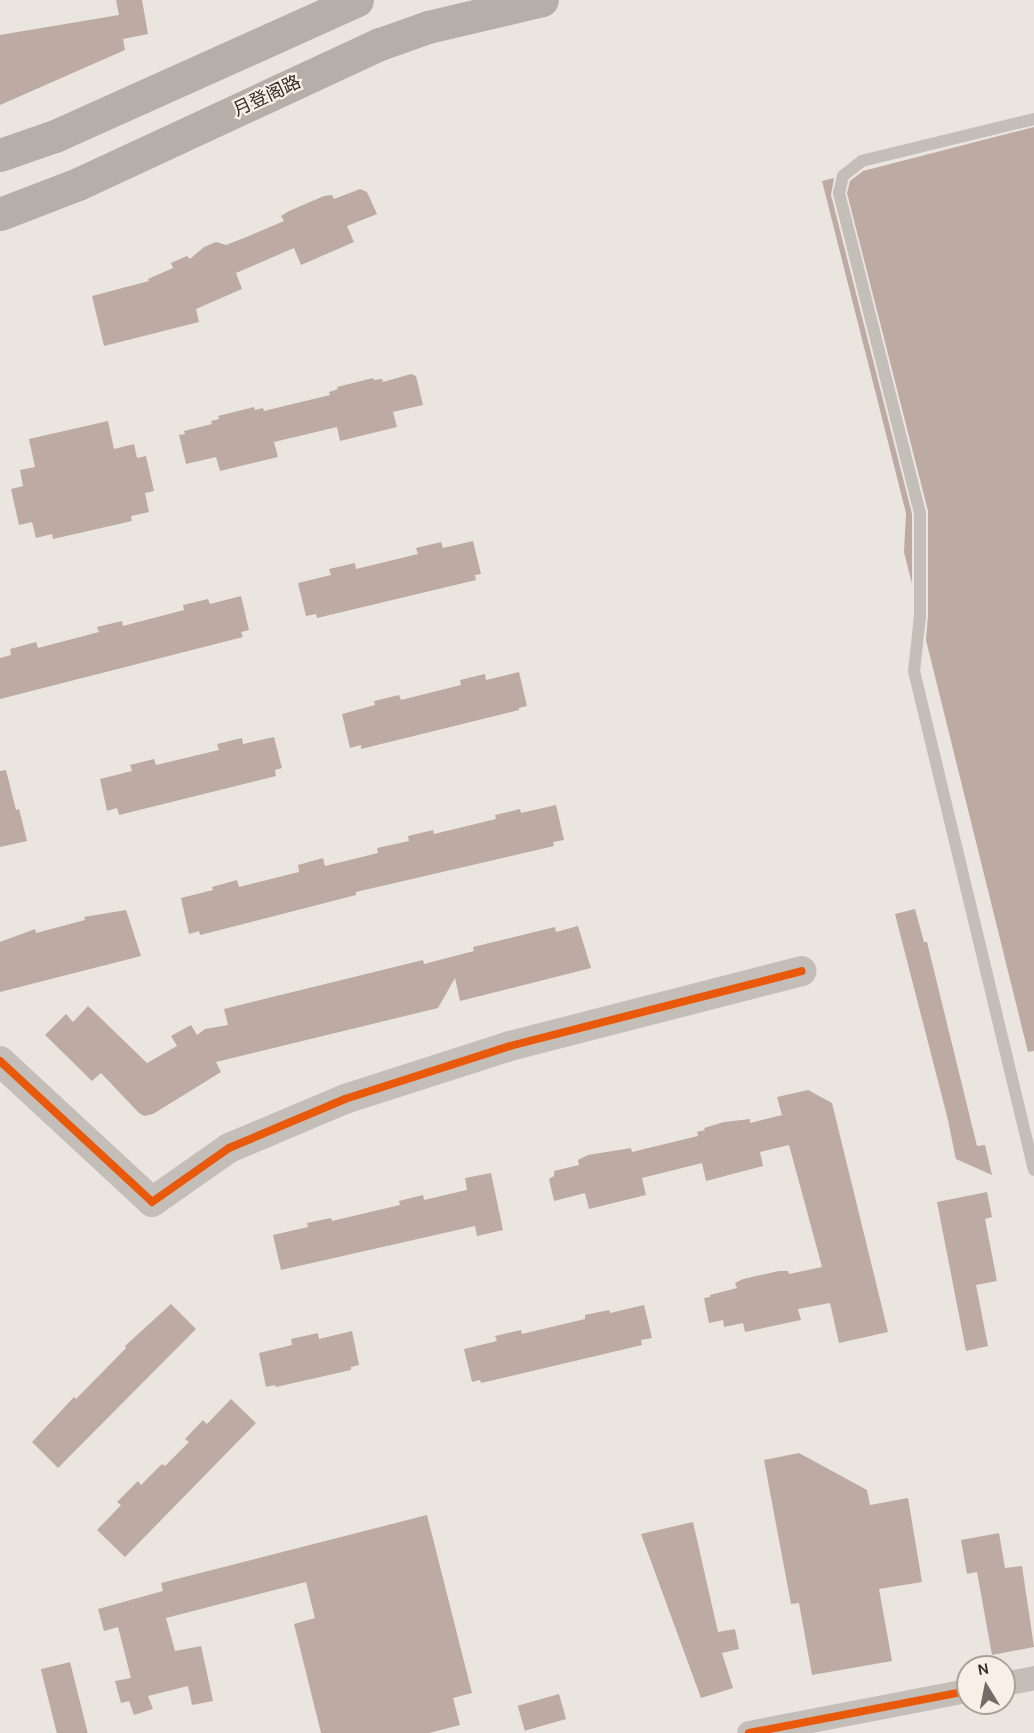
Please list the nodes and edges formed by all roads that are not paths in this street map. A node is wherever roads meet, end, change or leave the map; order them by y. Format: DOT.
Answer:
graph roads {
  1 [pos="357,0"];
  2 [pos="542,0"];
  3 [pos="1034,119"];
  4 [pos="0,155"];
  5 [pos="0,214"];
  6 [pos="802,971"];
  7 [pos="0,1061"];
  8 [pos="1034,1170"];
  9 [pos="1034,1678"];
  10 [pos="1016,1682"];
  11 [pos="956,1693"];
  12 [pos="749,1733"];
  1 -- 4 [label="main road"];
  2 -- 5 [label="main road, 月登阁路"];
  3 -- 8 [label="lane"];
  6 -- 7 [label="street"];
  9 -- 10 [label="street"];
  11 -- 12 [label="street"];
}
